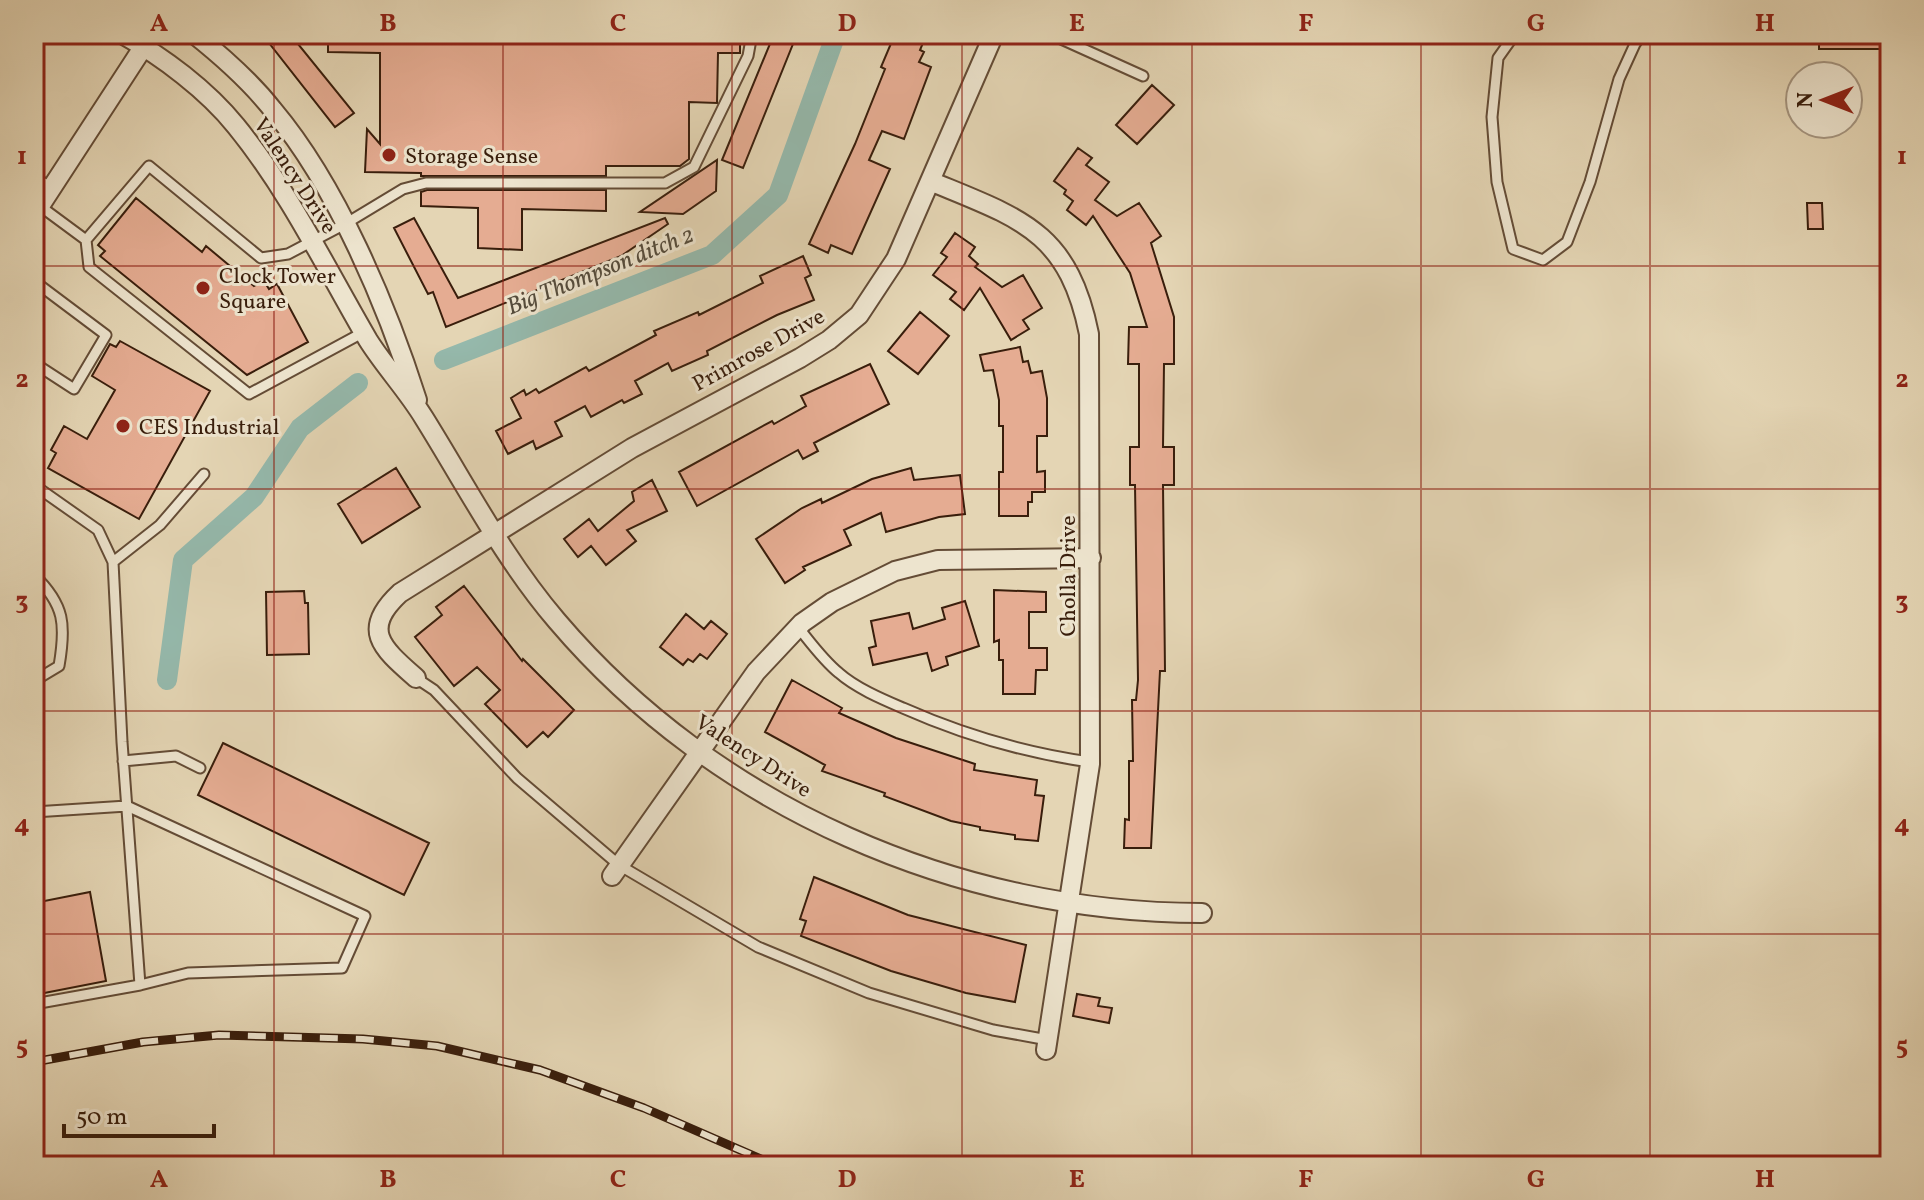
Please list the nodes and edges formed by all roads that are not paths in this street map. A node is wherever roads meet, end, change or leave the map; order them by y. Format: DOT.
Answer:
graph roads {
  1 [pos="122,34"];
  2 [pos="194,34"];
  3 [pos="752,34"];
  4 [pos="994,34"];
  5 [pos="1050,34"];
  6 [pos="1515,34"];
  7 [pos="1642,34"];
  8 [pos="150,40"];
  9 [pos="1143,76"];
  10 [pos="34,177"];
  11 [pos="930,181"];
  12 [pos="52,188"];
  13 [pos="37,211"];
  14 [pos="345,224"];
  15 [pos="86,240"];
  16 [pos="310,241"];
  17 [pos="34,281"];
  18 [pos="364,332"];
  19 [pos="34,363"];
  20 [pos="422,414"];
  21 [pos="204,474"];
  22 [pos="34,485"];
  23 [pos="492,534"];
  24 [pos="1091,558"];
  25 [pos="113,562"];
  26 [pos="34,575"];
  27 [pos="798,627"];
  28 [pos="416,678"];
  29 [pos="34,681"];
  30 [pos="701,752"];
  31 [pos="123,761"];
  32 [pos="1090,762"];
  33 [pos="200,768"];
  34 [pos="127,806"];
  35 [pos="34,812"];
  36 [pos="615,871"];
  37 [pos="1070,903"];
  38 [pos="1202,913"];
  39 [pos="140,985"];
  40 [pos="34,1004"];
  41 [pos="1047,1045"];
  1 -- 8 [label="street, Valency Drive"];
  2 -- 14 [label="street, Valency Drive"];
  3 -- 14 [label="lane"];
  4 -- 11 [label="street, Primrose Drive"];
  5 -- 9 [label="lane"];
  6 -- 7 [label="lane"];
  8 -- 12 [label="street"];
  8 -- 16 [label="street, Valency Drive"];
  10 -- 12 [label="lane"];
  11 -- 23 [label="street, Primrose Drive"];
  11 -- 24 [label="street, Cholla Drive"];
  12 -- 13 [label="street"];
  13 -- 15 [label="lane"];
  14 -- 16 [label="lane"];
  14 -- 20 [label="street, Valency Drive"];
  15 -- 16 [label="lane"];
  15 -- 18 [label="lane"];
  16 -- 18 [label="street, Valency Drive"];
  17 -- 19 [label="lane"];
  18 -- 20 [label="street, Valency Drive"];
  20 -- 23 [label="street, Valency Drive"];
  21 -- 25 [label="lane"];
  22 -- 25 [label="lane"];
  23 -- 28 [label="street, Primrose Drive"];
  23 -- 30 [label="street, Valency Drive"];
  24 -- 27 [label="street"];
  24 -- 32 [label="street, Cholla Drive"];
  25 -- 31 [label="lane"];
  26 -- 29 [label="lane"];
  27 -- 30 [label="street"];
  27 -- 32 [label="lane"];
  28 -- 36 [label="lane"];
  30 -- 36 [label="street"];
  30 -- 37 [label="street, Valency Drive"];
  31 -- 33 [label="lane"];
  31 -- 34 [label="lane"];
  32 -- 37 [label="street, Cholla Drive"];
  34 -- 35 [label="lane"];
  34 -- 39 [label="lane"];
  34 -- 39 [label="lane"];
  36 -- 41 [label="lane"];
  37 -- 38 [label="street, Valency Drive"];
  37 -- 41 [label="street, Cholla Drive"];
  39 -- 40 [label="lane"];
}
